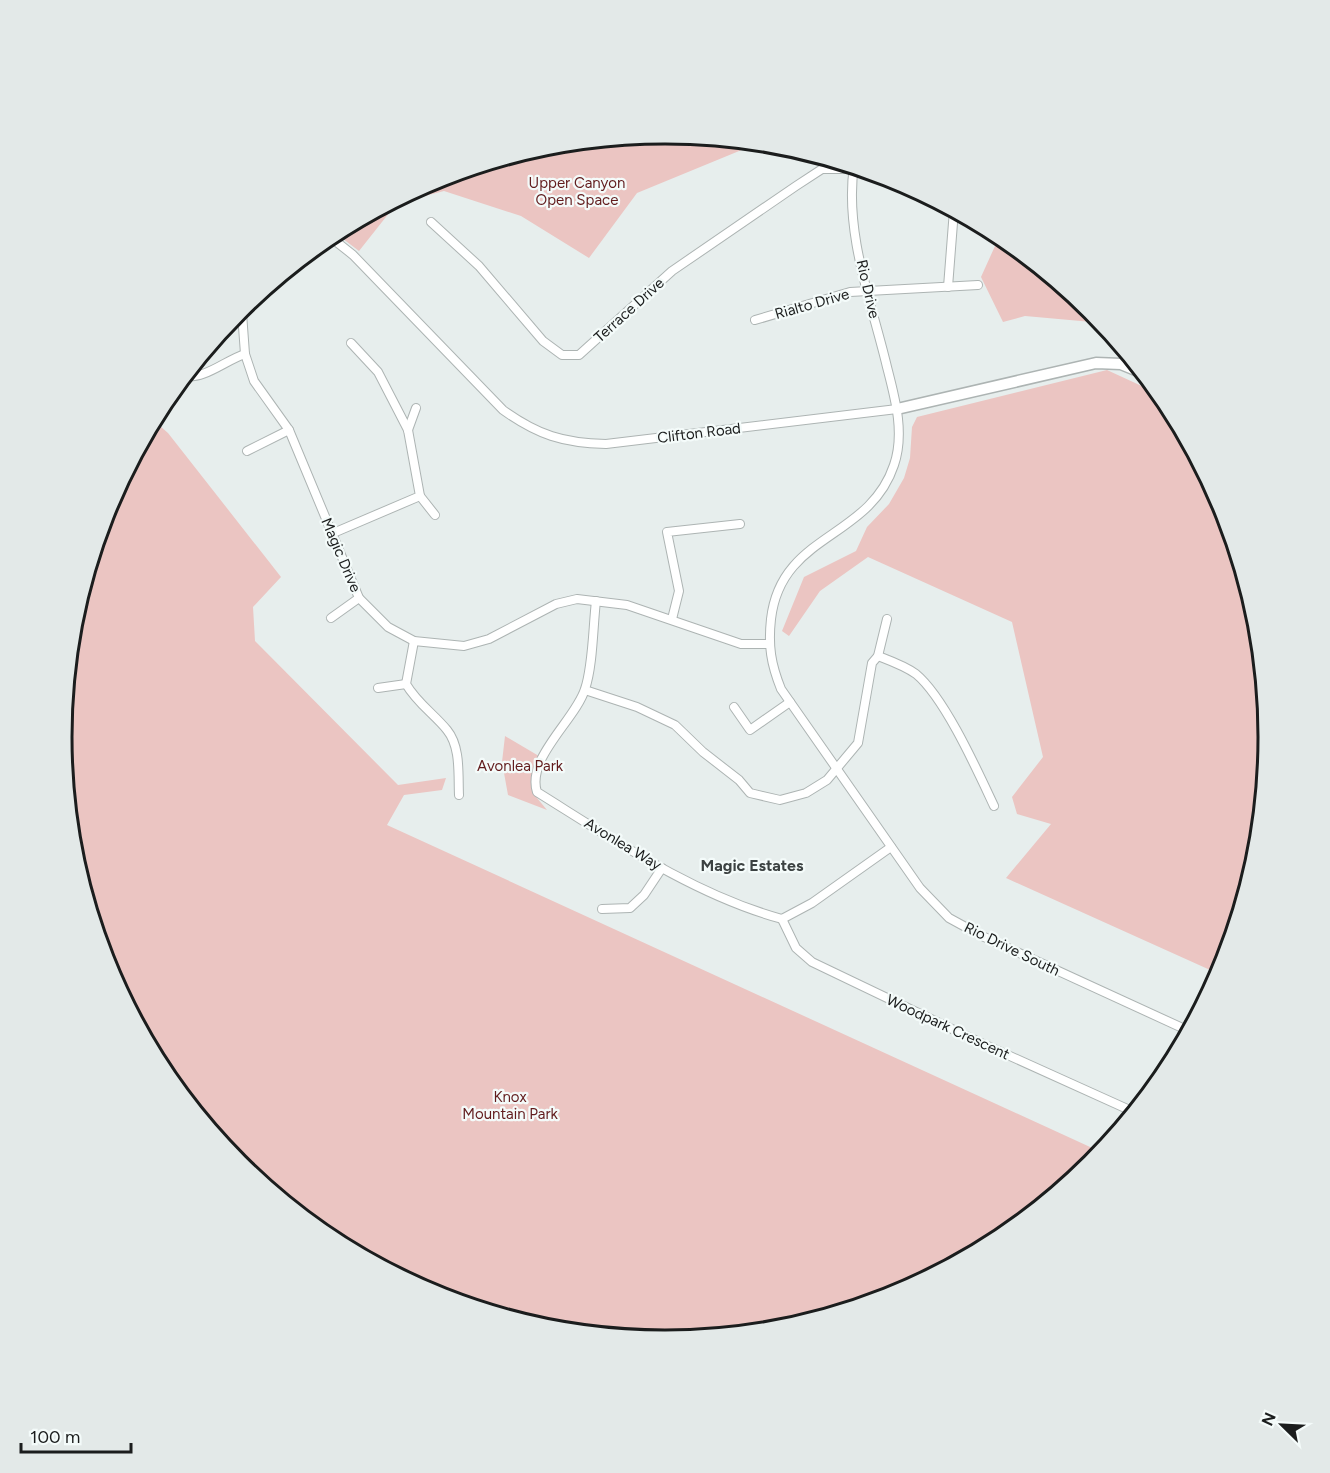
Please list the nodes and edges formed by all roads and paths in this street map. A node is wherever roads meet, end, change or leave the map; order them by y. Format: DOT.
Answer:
graph roads {
  1 [pos="836,169"];
  2 [pos="854,174"];
  3 [pos="953,219"];
  4 [pos="431,222"];
  5 [pos="337,242"];
  6 [pos="978,285"];
  7 [pos="948,287"];
  8 [pos="868,290"];
  9 [pos="755,320"];
  10 [pos="243,321"];
  11 [pos="351,343"];
  12 [pos="245,354"];
  13 [pos="1127,366"];
  14 [pos="196,375"];
  15 [pos="416,408"];
  16 [pos="897,409"];
  17 [pos="289,430"];
  18 [pos="408,430"];
  19 [pos="248,451"];
  20 [pos="420,496"];
  21 [pos="435,515"];
  22 [pos="740,524"];
  23 [pos="331,534"];
  24 [pos="359,598"];
  25 [pos="596,601"];
  26 [pos="331,618"];
  27 [pos="672,619"];
  28 [pos="887,619"];
  29 [pos="414,641"];
  30 [pos="768,644"];
  31 [pos="878,656"];
  32 [pos="406,684"];
  33 [pos="378,688"];
  34 [pos="585,690"];
  35 [pos="790,702"];
  36 [pos="734,707"];
  37 [pos="837,770"];
  38 [pos="459,795"];
  39 [pos="994,806"];
  40 [pos="891,848"];
  41 [pos="662,868"];
  42 [pos="602,909"];
  43 [pos="782,919"];
  44 [pos="1182,1028"];
  45 [pos="1126,1108"];
  1 -- 4 [label="street, Terrace Drive"];
  2 -- 8 [label="street, Rio Drive"];
  3 -- 7 [label="street"];
  5 -- 16 [label="street, Clifton Road"];
  6 -- 7 [label="street, Rialto Drive"];
  7 -- 8 [label="street, Rialto Drive"];
  8 -- 9 [label="street, Rialto Drive"];
  8 -- 16 [label="street, Rio Drive"];
  10 -- 12 [label="street, Magic Drive"];
  11 -- 18 [label="street"];
  12 -- 14 [label="street"];
  12 -- 17 [label="street, Magic Drive"];
  13 -- 16 [label="main road, Clifton Road"];
  15 -- 18 [label="street"];
  16 -- 30 [label="street, Rio Drive South"];
  17 -- 19 [label="street"];
  17 -- 23 [label="street, Magic Drive"];
  18 -- 20 [label="street"];
  20 -- 21 [label="street"];
  20 -- 23 [label="street"];
  22 -- 27 [label="street"];
  23 -- 24 [label="street, Magic Drive"];
  24 -- 26 [label="street"];
  24 -- 29 [label="street, Magic Drive"];
  25 -- 27 [label="street, Magic Drive"];
  25 -- 29 [label="street, Magic Drive"];
  25 -- 34 [label="street, Avonlea Way"];
  27 -- 30 [label="street, Magic Drive"];
  28 -- 31 [label="street"];
  29 -- 32 [label="street"];
  30 -- 35 [label="street, Rio Drive South"];
  31 -- 37 [label="street"];
  31 -- 39 [label="street"];
  32 -- 33 [label="street"];
  32 -- 38 [label="street"];
  34 -- 37 [label="street"];
  34 -- 41 [label="street, Avonlea Way"];
  35 -- 36 [label="street"];
  35 -- 37 [label="street, Rio Drive South"];
  37 -- 40 [label="street, Rio Drive South"];
  40 -- 43 [label="street"];
  40 -- 44 [label="street, Rio Drive South"];
  41 -- 42 [label="street"];
  41 -- 43 [label="street, Avonlea Way"];
  43 -- 45 [label="street, Woodpark Crescent"];
}
